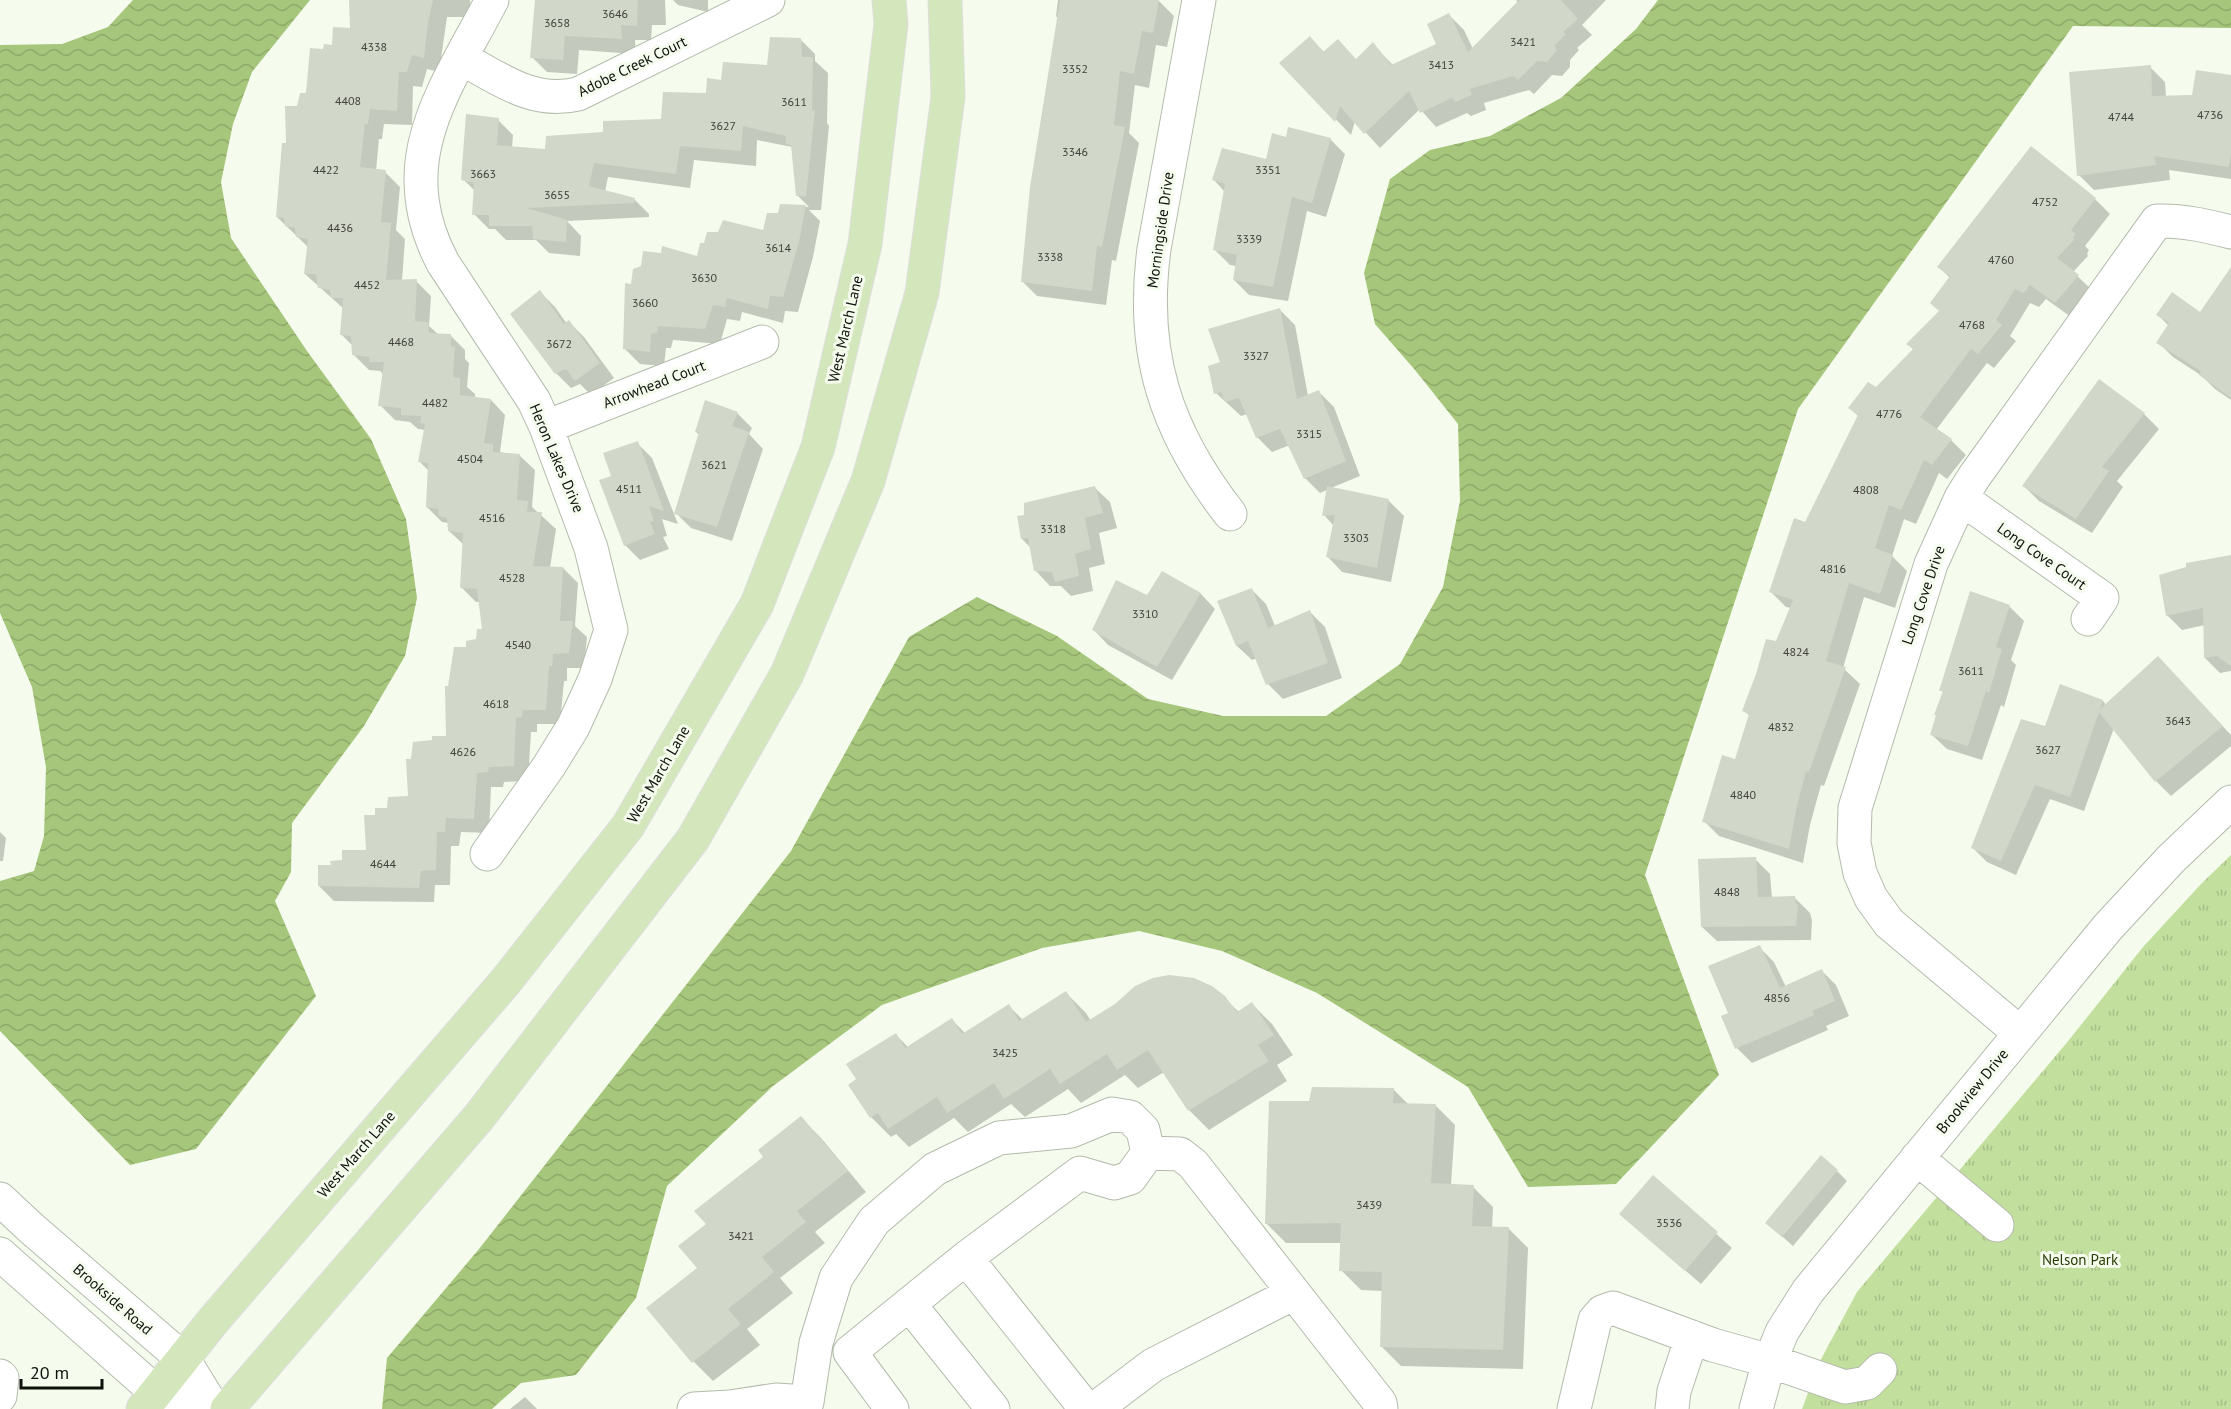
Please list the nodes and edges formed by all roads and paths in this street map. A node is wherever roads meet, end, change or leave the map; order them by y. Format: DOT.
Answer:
graph roads {
  1 [pos="492,0"];
  2 [pos="768,0"];
  3 [pos="889,0"];
  4 [pos="945,0"];
  5 [pos="1199,0"];
  6 [pos="461,58"];
  7 [pos="2231,232"];
  8 [pos="762,342"];
  9 [pos="546,427"];
  10 [pos="1961,498"];
  11 [pos="1230,514"];
  12 [pos="2088,619"];
  13 [pos="2231,802"];
  14 [pos="487,854"];
  15 [pos="2020,1033"];
  16 [pos="1086,1125"];
  17 [pos="1148,1153"];
  18 [pos="1917,1158"];
  19 [pos="1080,1173"];
  20 [pos="0,1198"];
  21 [pos="1997,1225"];
  22 [pos="0,1254"];
  23 [pos="966,1258"];
  24 [pos="1294,1293"];
  25 [pos="909,1304"];
  26 [pos="1692,1337"];
  27 [pos="850,1352"];
  28 [pos="183,1359"];
  29 [pos="1770,1361"];
  30 [pos="813,1362"];
  31 [pos="1880,1370"];
  32 [pos="0,1376"];
  33 [pos="0,1395"];
  34 [pos="150,1401"];
  35 [pos="808,1406"];
  36 [pos="196,1409"];
  37 [pos="214,1409"];
  38 [pos="227,1409"];
  39 [pos="694,1409"];
  40 [pos="892,1409"];
  41 [pos="993,1409"];
  42 [pos="1086,1409"];
  43 [pos="1095,1409"];
  44 [pos="1381,1409"];
  45 [pos="1574,1409"];
  46 [pos="1672,1409"];
  47 [pos="1756,1409"];
  1 -- 6 [label="street, Heron Lakes Drive"];
  2 -- 6 [label="street, Adobe Creek Court"];
  3 -- 28 [label="main road, West March Lane"];
  4 -- 38 [label="main road"];
  5 -- 11 [label="street, Morningside Drive"];
  6 -- 9 [label="street, Heron Lakes Drive"];
  7 -- 10 [label="street, Long Cove Drive"];
  8 -- 9 [label="street, Arrowhead Court"];
  9 -- 14 [label="street, Heron Lakes Drive"];
  10 -- 12 [label="street, Long Cove Court"];
  10 -- 15 [label="street, Long Cove Drive"];
  13 -- 15 [label="street, Brookview Drive"];
  15 -- 18 [label="street, Brookview Drive"];
  16 -- 17 [label="street"];
  16 -- 19 [label="street"];
  16 -- 30 [label="street"];
  17 -- 19 [label="street"];
  17 -- 24 [label="street"];
  18 -- 21 [label="street"];
  18 -- 29 [label="street, Brookview Drive"];
  19 -- 23 [label="street"];
  20 -- 28 [label="street, Brookside Road"];
  22 -- 34 [label="street"];
  23 -- 25 [label="street"];
  23 -- 42 [label="street"];
  24 -- 43 [label="street"];
  24 -- 44 [label="street"];
  25 -- 27 [label="street"];
  25 -- 41 [label="street"];
  26 -- 29 [label="street"];
  26 -- 45 [label="street"];
  26 -- 46 [label="street"];
  27 -- 30 [label="street"];
  27 -- 40 [label="street"];
  28 -- 34 [label="main road, West March Lane"];
  28 -- 37 [label="street, Brookside Road"];
  29 -- 31 [label="street"];
  29 -- 47 [label="street, Brookview Drive"];
  30 -- 35 [label="street"];
  32 -- 33 [label="street"];
  34 -- 36 [label="street"];
  35 -- 39 [label="street"];
}
